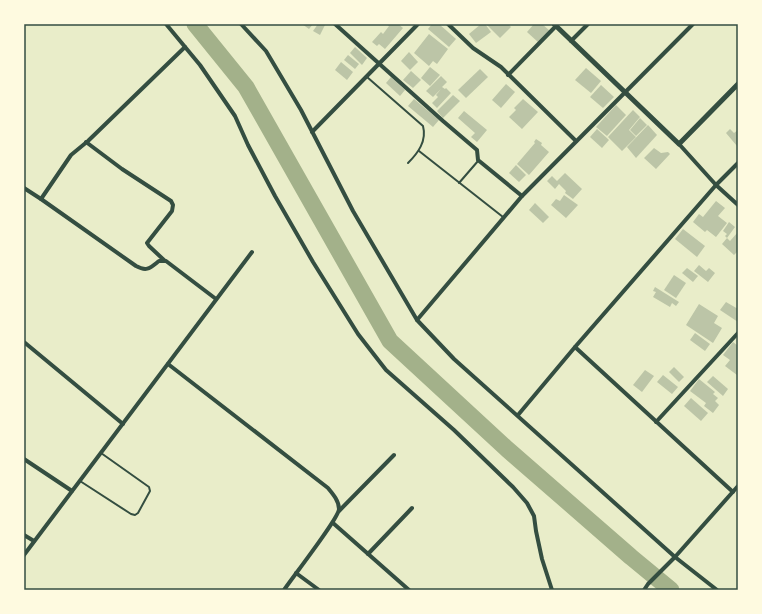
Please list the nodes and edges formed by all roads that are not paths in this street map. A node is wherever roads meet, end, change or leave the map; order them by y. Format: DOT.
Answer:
graph roads {
  1 [pos="166,24"];
  2 [pos="241,24"];
  3 [pos="335,24"];
  4 [pos="418,24"];
  5 [pos="448,24"];
  6 [pos="588,24"];
  7 [pos="692,24"];
  8 [pos="555,25"];
  9 [pos="571,41"];
  10 [pos="185,47"];
  11 [pos="378,64"];
  12 [pos="508,75"];
  13 [pos="366,76"];
  14 [pos="738,84"];
  15 [pos="624,92"];
  16 [pos="312,132"];
  17 [pos="576,141"];
  18 [pos="86,142"];
  19 [pos="678,144"];
  20 [pos="419,151"];
  21 [pos="478,160"];
  22 [pos="408,163"];
  23 [pos="738,163"];
  24 [pos="459,182"];
  25 [pos="716,185"];
  26 [pos="24,188"];
  27 [pos="522,196"];
  28 [pos="40,199"];
  29 [pos="738,205"];
  30 [pos="504,218"];
  31 [pos="252,252"];
  32 [pos="166,261"];
  33 [pos="216,299"];
  34 [pos="417,320"];
  35 [pos="738,333"];
  36 [pos="24,342"];
  37 [pos="575,346"];
  38 [pos="168,364"];
  39 [pos="518,415"];
  40 [pos="656,422"];
  41 [pos="123,424"];
  42 [pos="101,453"];
  43 [pos="394,455"];
  44 [pos="24,459"];
  45 [pos="80,481"];
  46 [pos="738,486"];
  47 [pos="72,491"];
  48 [pos="733,492"];
  49 [pos="412,508"];
  50 [pos="340,511"];
  51 [pos="333,523"];
  52 [pos="24,535"];
  53 [pos="34,541"];
  54 [pos="368,554"];
  55 [pos="24,555"];
  56 [pos="675,557"];
  57 [pos="296,573"];
  58 [pos="284,590"];
  59 [pos="319,590"];
  60 [pos="409,590"];
  61 [pos="552,590"];
  62 [pos="644,590"];
  63 [pos="717,590"];
  1 -- 10 [label="street"];
  2 -- 16 [label="street"];
  3 -- 11 [label="street"];
  4 -- 11 [label="street"];
  5 -- 12 [label="street"];
  6 -- 9 [label="street"];
  7 -- 15 [label="street"];
  8 -- 9 [label="street"];
  8 -- 12 [label="street"];
  9 -- 15 [label="street"];
  10 -- 18 [label="street"];
  10 -- 61 [label="street"];
  11 -- 13 [label="street"];
  11 -- 21 [label="street"];
  12 -- 17 [label="street"];
  13 -- 16 [label="street"];
  13 -- 20 [label="lane"];
  14 -- 19 [label="street"];
  15 -- 17 [label="street"];
  15 -- 19 [label="street"];
  16 -- 34 [label="street"];
  17 -- 27 [label="street"];
  18 -- 28 [label="street"];
  18 -- 32 [label="street"];
  19 -- 25 [label="street"];
  20 -- 22 [label="lane"];
  20 -- 24 [label="lane"];
  21 -- 24 [label="lane"];
  21 -- 27 [label="street"];
  23 -- 25 [label="street"];
  24 -- 30 [label="lane"];
  25 -- 29 [label="street"];
  25 -- 37 [label="street"];
  26 -- 28 [label="street"];
  27 -- 30 [label="street"];
  28 -- 32 [label="street"];
  30 -- 34 [label="street"];
  31 -- 33 [label="street"];
  32 -- 33 [label="street"];
  33 -- 38 [label="street"];
  34 -- 39 [label="street"];
  35 -- 40 [label="street"];
  36 -- 41 [label="street"];
  37 -- 39 [label="street"];
  37 -- 40 [label="street"];
  38 -- 41 [label="street"];
  38 -- 50 [label="street"];
  39 -- 56 [label="street"];
  40 -- 48 [label="street"];
  41 -- 42 [label="street"];
  42 -- 45 [label="street"];
  42 -- 45 [label="lane"];
  43 -- 50 [label="street"];
  44 -- 47 [label="street"];
  45 -- 47 [label="street"];
  46 -- 48 [label="street"];
  47 -- 53 [label="street"];
  48 -- 56 [label="street"];
  49 -- 54 [label="street"];
  50 -- 51 [label="street"];
  51 -- 54 [label="street"];
  51 -- 57 [label="street"];
  52 -- 53 [label="street"];
  53 -- 55 [label="street"];
  54 -- 60 [label="street"];
  56 -- 62 [label="street"];
  56 -- 63 [label="street"];
  57 -- 58 [label="street"];
  57 -- 59 [label="street"];
}
